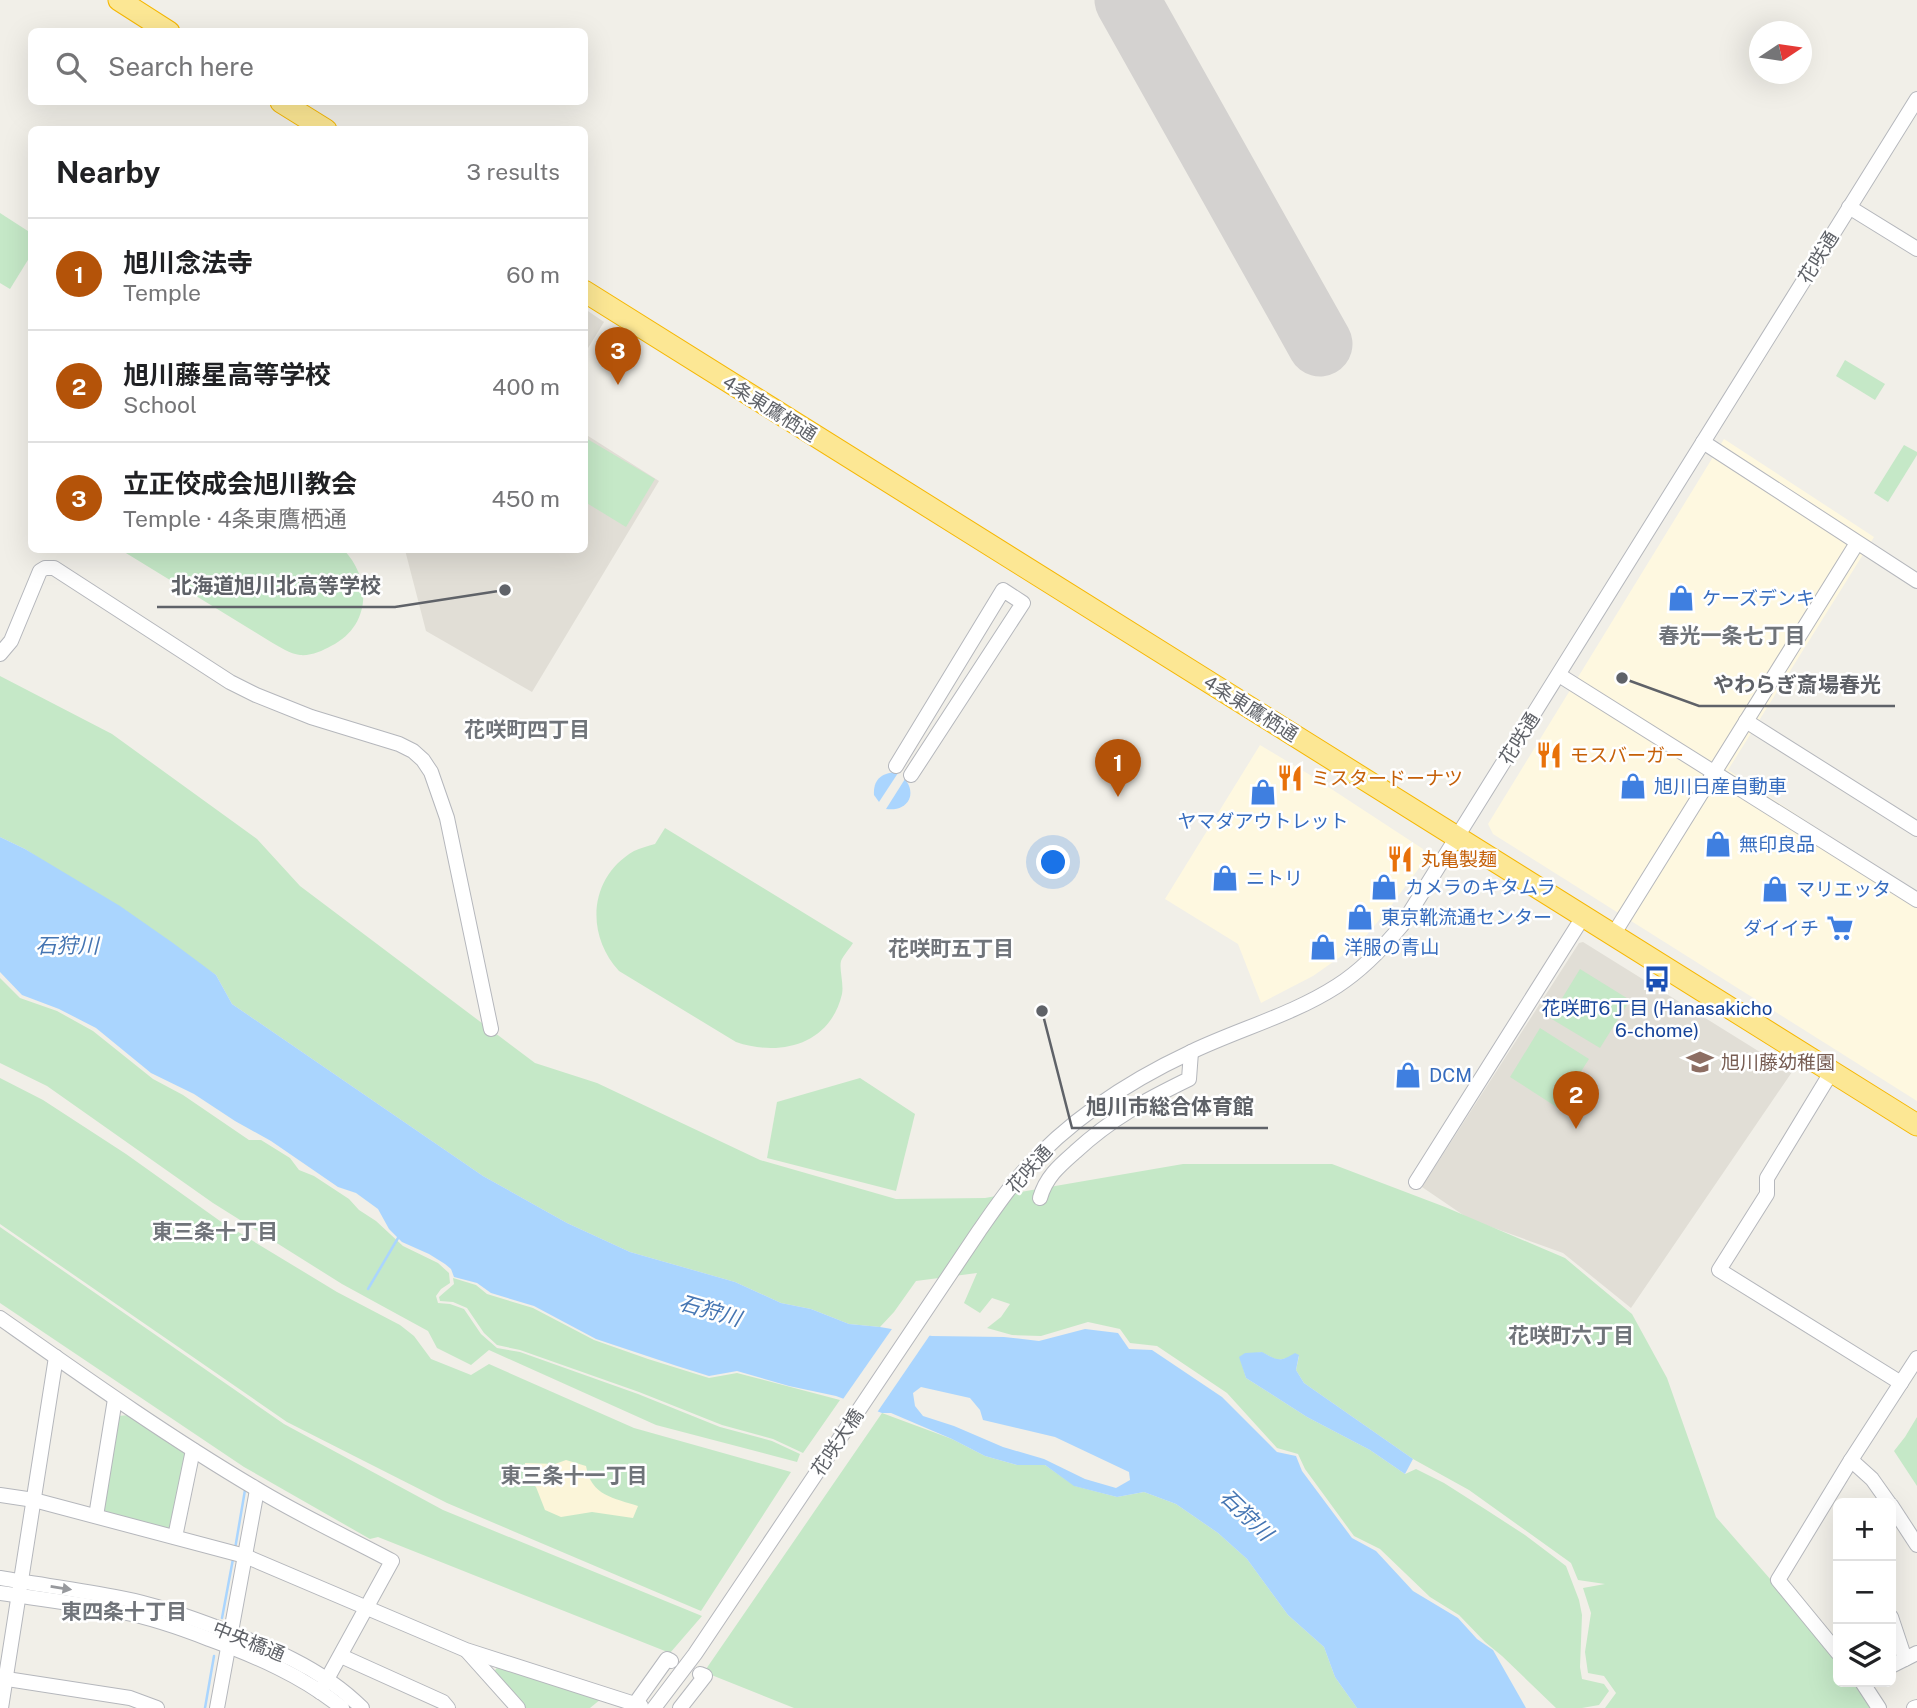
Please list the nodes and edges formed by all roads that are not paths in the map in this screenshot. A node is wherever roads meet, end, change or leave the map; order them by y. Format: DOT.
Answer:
graph roads {
  1 [pos="119,0"];
  2 [pos="163,28"];
  3 [pos="1917,99"];
  4 [pos="286,105"];
  5 [pos="320,126"];
  6 [pos="1849,207"];
  7 [pos="1917,249"];
  8 [pos="588,293"];
  9 [pos="1703,442"];
  10 [pos="1857,543"];
  11 [pos="1917,581"];
  12 [pos="0,654"];
  13 [pos="1559,675"];
  14 [pos="1746,721"];
  15 [pos="896,766"];
  16 [pos="1714,772"];
  17 [pos="911,775"];
  18 [pos="1917,829"];
  19 [pos="1458,837"];
  20 [pos="1915,894"];
  21 [pos="1583,917"];
  22 [pos="1613,935"];
  23 [pos="492,1029"];
  24 [pos="1191,1052"];
  25 [pos="1832,1072"];
  26 [pos="1917,1125"];
  27 [pos="1416,1182"];
  28 [pos="1041,1198"];
  29 [pos="979,1231"];
  30 [pos="0,1318"];
  31 [pos="56,1357"];
  32 [pos="1917,1358"];
  33 [pos="1901,1383"];
  34 [pos="116,1399"];
  35 [pos="193,1450"];
  36 [pos="1851,1460"];
  37 [pos="257,1490"];
  38 [pos="0,1495"];
  39 [pos="1883,1498"];
  40 [pos="34,1500"];
  41 [pos="96,1516"];
  42 [pos="1896,1516"];
  43 [pos="175,1537"];
  44 [pos="1917,1545"];
  45 [pos="237,1554"];
  46 [pos="0,1578"];
  47 [pos="21,1589"];
  48 [pos="0,1593"];
  49 [pos="366,1608"];
  50 [pos="1895,1624"];
  51 [pos="231,1640"];
  52 [pos="1833,1647"];
  53 [pos="466,1650"];
  54 [pos="341,1656"];
  55 [pos="1911,1656"];
  56 [pos="671,1661"];
  57 [pos="700,1674"];
  58 [pos="3,1678"];
  59 [pos="324,1686"];
  60 [pos="1865,1687"];
  61 [pos="640,1706"];
  62 [pos="1,1708"];
  63 [pos="157,1708"];
  64 [pos="217,1708"];
  65 [pos="342,1708"];
  66 [pos="362,1708"];
  67 [pos="448,1708"];
  68 [pos="518,1708"];
  69 [pos="680,1708"];
  70 [pos="1880,1708"];
  1 -- 2 [label="highway"];
  3 -- 6 [label="street, 花咲通"];
  4 -- 5 [label="highway"];
  6 -- 7 [label="street"];
  6 -- 9 [label="street, 花咲通"];
  8 -- 19 [label="highway, 4条東鷹栖通"];
  9 -- 10 [label="street"];
  9 -- 13 [label="street, 花咲通"];
  10 -- 11 [label="street"];
  10 -- 14 [label="street"];
  12 -- 23 [label="street"];
  13 -- 16 [label="street"];
  13 -- 19 [label="street, 花咲通"];
  14 -- 16 [label="street"];
  14 -- 18 [label="street"];
  15 -- 17 [label="street"];
  16 -- 20 [label="street"];
  16 -- 22 [label="street"];
  19 -- 21 [label="highway, 4条東鷹栖通"];
  19 -- 24 [label="street, 花咲通"];
  21 -- 22 [label="highway, 4条東鷹栖通"];
  21 -- 27 [label="street"];
  22 -- 25 [label="highway, 4条東鷹栖通"];
  24 -- 28 [label="street"];
  24 -- 29 [label="street, 花咲通"];
  25 -- 26 [label="highway, 4条東鷹栖通"];
  25 -- 33 [label="street"];
  29 -- 61 [label="street, 花咲大橋"];
  30 -- 31 [label="street"];
  31 -- 34 [label="street"];
  31 -- 40 [label="street"];
  32 -- 33 [label="street"];
  33 -- 36 [label="street"];
  34 -- 35 [label="street"];
  34 -- 41 [label="street"];
  35 -- 37 [label="street"];
  35 -- 43 [label="street"];
  36 -- 39 [label="street"];
  36 -- 52 [label="street"];
  37 -- 45 [label="street"];
  37 -- 49 [label="street"];
  38 -- 40 [label="street"];
  40 -- 41 [label="street"];
  40 -- 47 [label="street"];
  41 -- 43 [label="street"];
  42 -- 44 [label="street"];
  43 -- 45 [label="street"];
  45 -- 49 [label="street"];
  45 -- 51 [label="street"];
  46 -- 47 [label="street, 中央橋通"];
  47 -- 48 [label="street, 中央橋通"];
  47 -- 51 [label="street, 中央橋通"];
  47 -- 58 [label="street"];
  49 -- 53 [label="street"];
  49 -- 54 [label="street"];
  50 -- 55 [label="street"];
  51 -- 59 [label="street, 中央橋通"];
  51 -- 64 [label="street"];
  53 -- 61 [label="street"];
  53 -- 68 [label="street"];
  54 -- 59 [label="street"];
  54 -- 67 [label="street"];
  56 -- 61 [label="street"];
  57 -- 69 [label="street"];
  58 -- 62 [label="street"];
  58 -- 63 [label="street"];
  59 -- 65 [label="street, 中央橋通"];
  59 -- 66 [label="street, 中央橋通"];
  60 -- 70 [label="street"];
}
